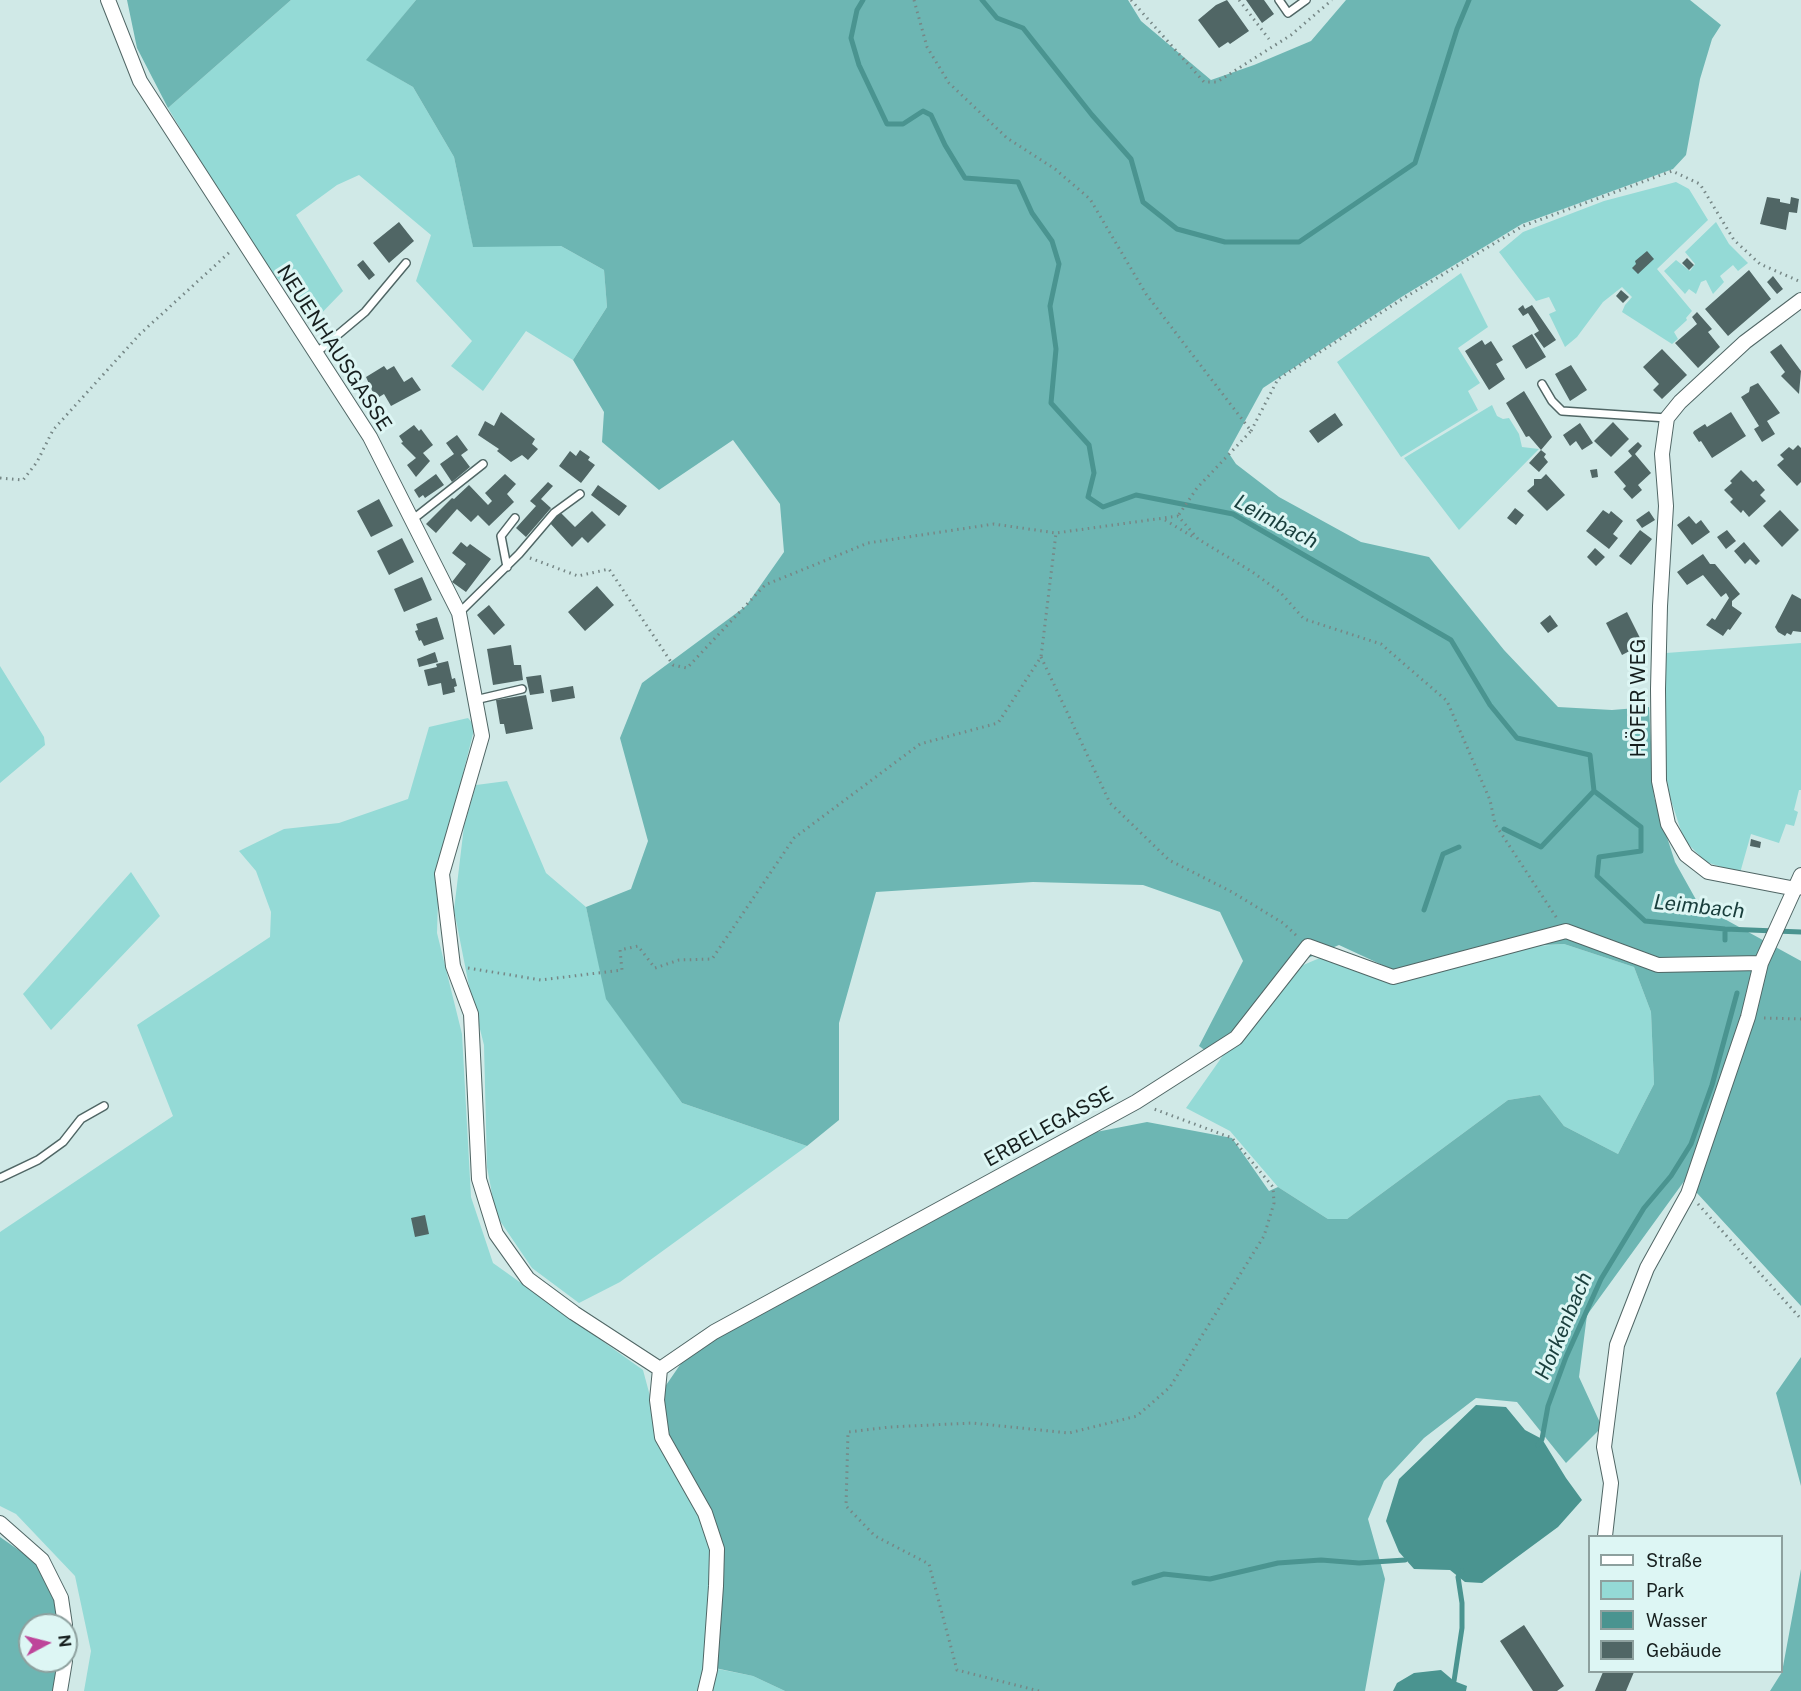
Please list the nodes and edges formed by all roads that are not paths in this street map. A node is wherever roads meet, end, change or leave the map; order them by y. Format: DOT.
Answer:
graph roads {
  1 [pos="108,0"];
  2 [pos="1279,0"];
  3 [pos="1306,0"];
  4 [pos="406,263"];
  5 [pos="1801,300"];
  6 [pos="315,353"];
  7 [pos="1542,384"];
  8 [pos="1667,418"];
  9 [pos="483,464"];
  10 [pos="579,494"];
  11 [pos="515,518"];
  12 [pos="412,520"];
  13 [pos="507,567"];
  14 [pos="459,614"];
  15 [pos="522,689"];
  16 [pos="475,700"];
  17 [pos="1798,882"];
  18 [pos="1761,963"];
  19 [pos="104,1106"];
  20 [pos="0,1178"];
  21 [pos="660,1369"];
  22 [pos="0,1523"];
  23 [pos="1605,1535"];
  24 [pos="63,1613"];
  25 [pos="63,1673"];
  26 [pos="60,1691"];
  27 [pos="705,1691"];
  1 -- 6 [label="street, NEUENHAUSGASSE"];
  2 -- 3 [label="lane"];
  4 -- 6 [label="lane"];
  5 -- 8 [label="street"];
  6 -- 12 [label="street, NEUENHAUSGASSE"];
  7 -- 8 [label="lane"];
  8 -- 17 [label="street, HÖFER WEG"];
  9 -- 12 [label="lane"];
  10 -- 13 [label="lane"];
  11 -- 13 [label="lane"];
  12 -- 14 [label="street, NEUENHAUSGASSE"];
  13 -- 14 [label="lane"];
  14 -- 16 [label="street, NEUENHAUSGASSE"];
  15 -- 16 [label="lane"];
  16 -- 21 [label="street, NEUENHAUSGASSE"];
  17 -- 18 [label="street"];
  18 -- 21 [label="street, ERBELEGASSE"];
  18 -- 23 [label="street"];
  19 -- 20 [label="lane"];
  21 -- 27 [label="street"];
  22 -- 24 [label="street"];
  25 -- 26 [label="street"];
}
